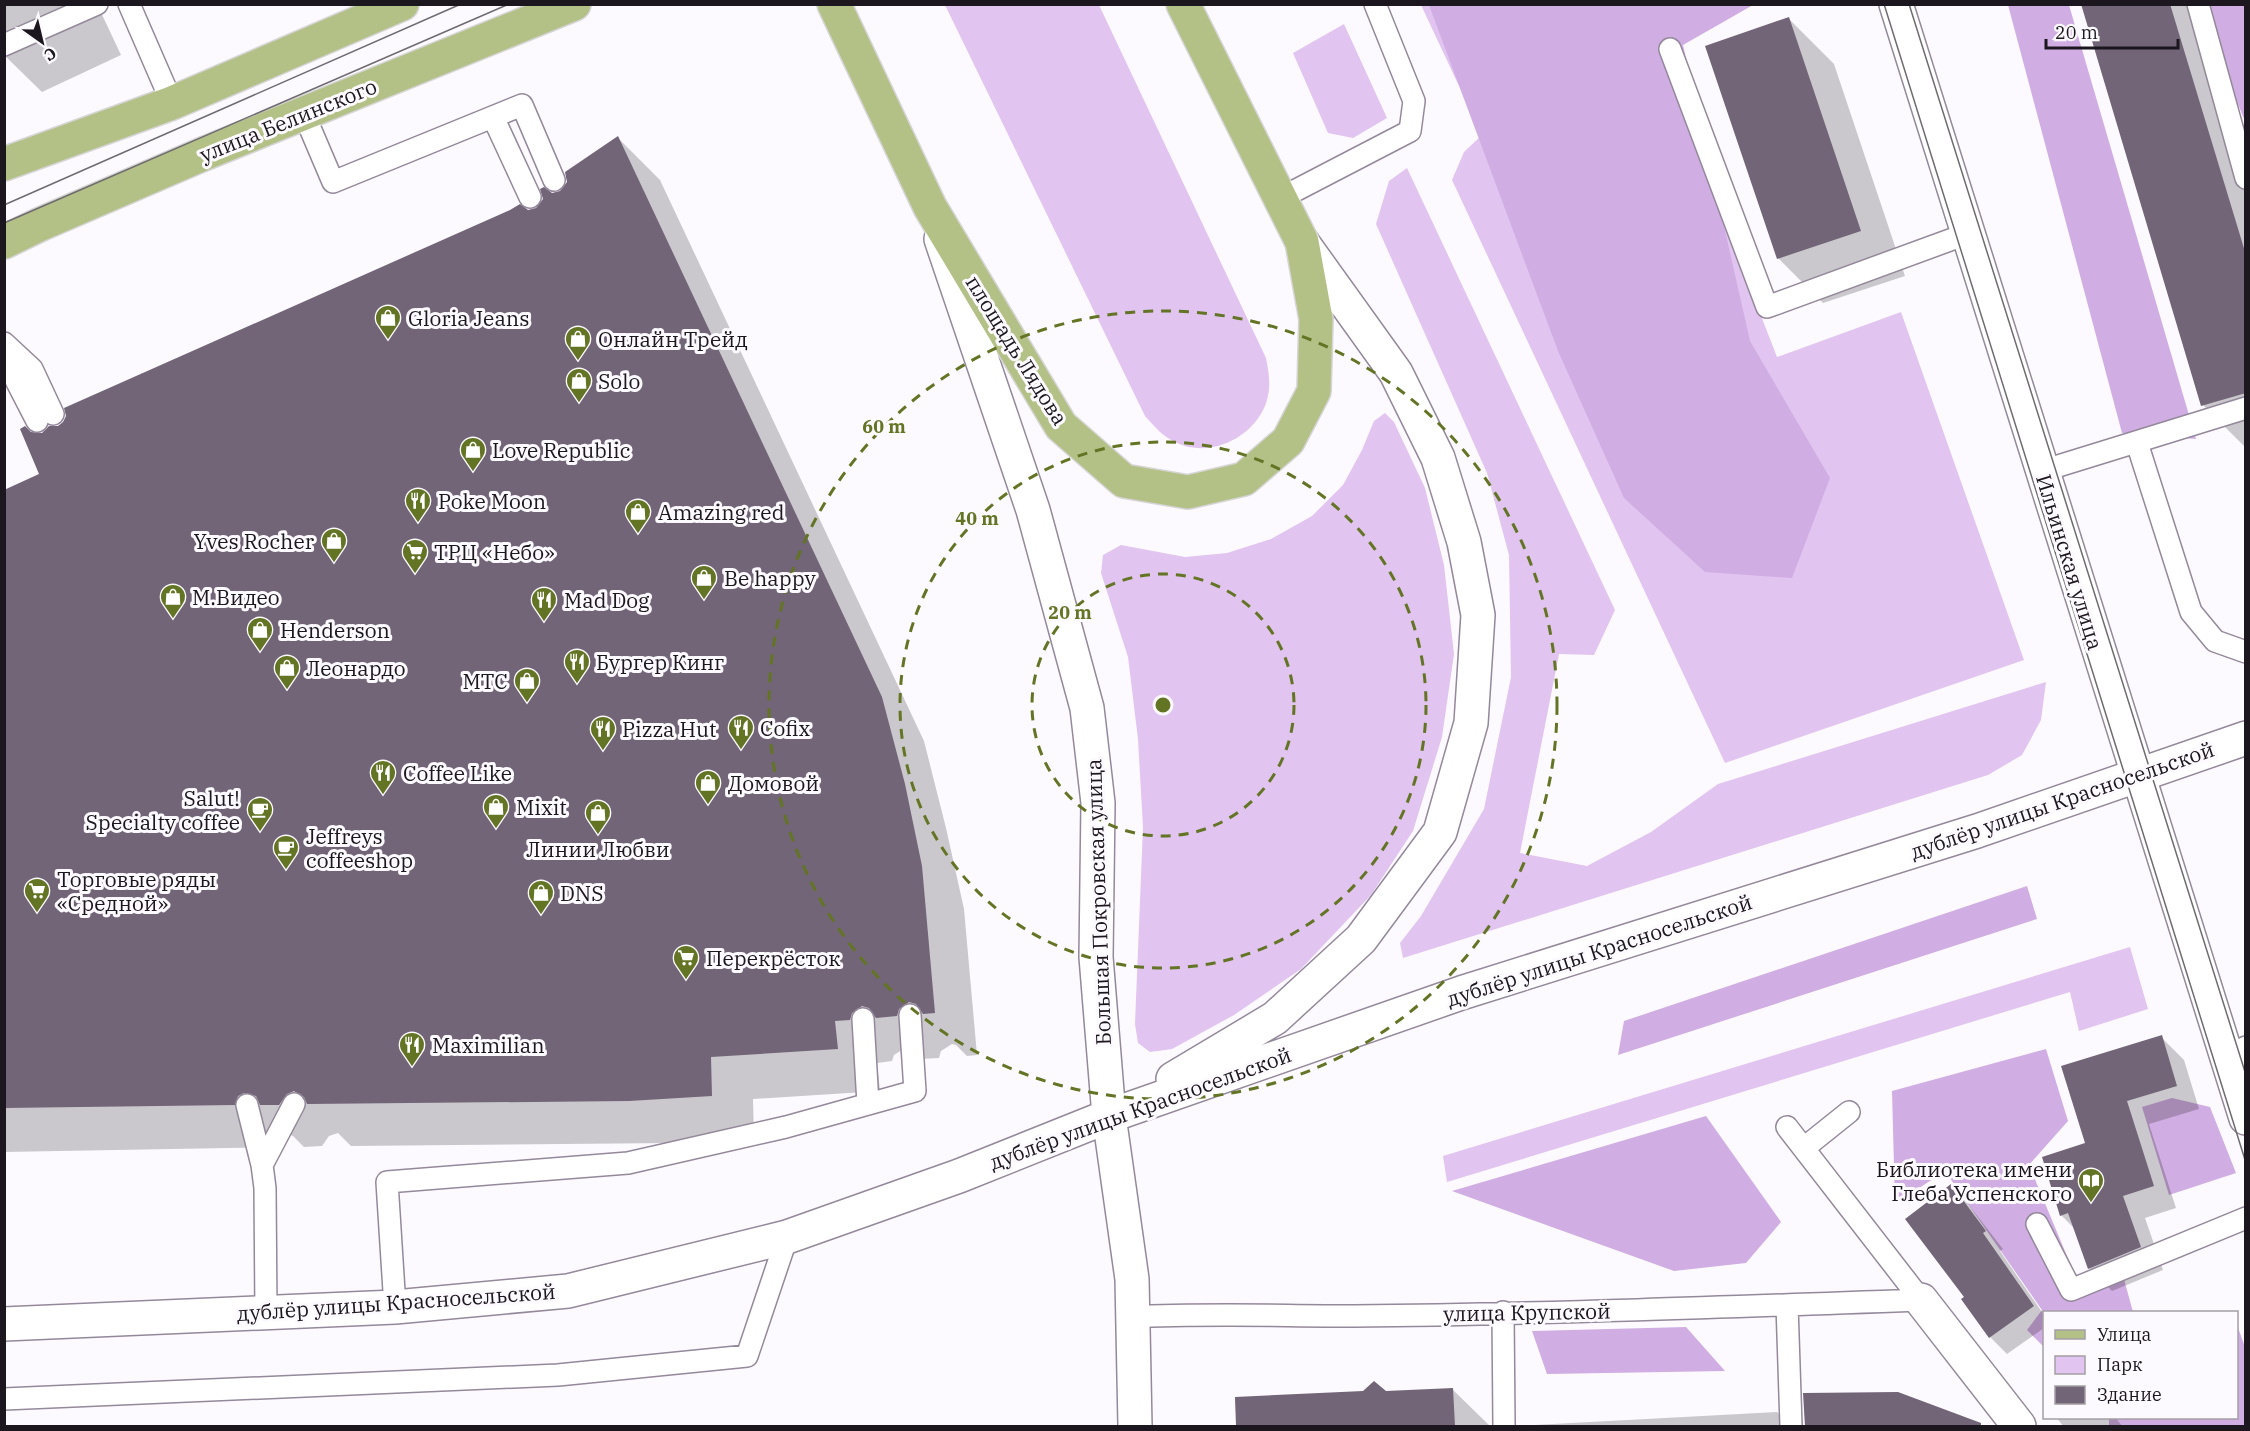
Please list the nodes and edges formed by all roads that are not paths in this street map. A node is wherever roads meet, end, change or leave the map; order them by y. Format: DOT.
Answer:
graph roads {
  1 [pos="97,4"];
  2 [pos="129,4"];
  3 [pos="402,4"];
  4 [pos="574,4"];
  5 [pos="834,4"];
  6 [pos="1183,4"];
  7 [pos="1375,4"];
  8 [pos="1896,4"];
  9 [pos="2198,4"];
  10 [pos="4,45"];
  11 [pos="1670,49"];
  12 [pos="172,103"];
  13 [pos="304,114"];
  14 [pos="494,117"];
  15 [pos="4,164"];
  16 [pos="2246,178"];
  17 [pos="554,180"];
  18 [pos="530,197"];
  19 [pos="1281,198"];
  20 [pos="930,207"];
  21 [pos="1969,233"];
  22 [pos="4,242"];
  23 [pos="1302,242"];
  24 [pos="4,343"];
  25 [pos="4,357"];
  26 [pos="2246,408"];
  27 [pos="2137,443"];
  28 [pos="2042,471"];
  29 [pos="2246,652"];
  30 [pos="2246,738"];
  31 [pos="2138,776"];
  32 [pos="910,1015"];
  33 [pos="863,1018"];
  34 [pos="2236,1051"];
  35 [pos="294,1104"];
  36 [pos="868,1104"];
  37 [pos="247,1105"];
  38 [pos="1849,1112"];
  39 [pos="1109,1116"];
  40 [pos="2246,1118"];
  41 [pos="1787,1127"];
  42 [pos="1804,1148"];
  43 [pos="262,1165"];
  44 [pos="2246,1218"];
  45 [pos="2037,1224"];
  46 [pos="787,1238"];
  47 [pos="1921,1300"];
  48 [pos="1787,1305"];
  49 [pos="395,1307"];
  50 [pos="266,1312"];
  51 [pos="1503,1312"];
  52 [pos="1132,1317"];
  53 [pos="4,1324"];
  54 [pos="4,1399"];
  55 [pos="1136,1426"];
  56 [pos="1503,1426"];
  57 [pos="1791,1426"];
  58 [pos="2019,1426"];
  1 -- 10 [label="lane"];
  2 -- 12 [label="lane"];
  3 -- 12 [label="main road"];
  4 -- 13 [label="main road, улица Белинского"];
  5 -- 20 [label="main road, площадь Лядова"];
  6 -- 19 [label="main road, площадь Лядова"];
  7 -- 19 [label="lane"];
  8 -- 21 [label="main road, Ильинская улица"];
  9 -- 16 [label="lane"];
  11 -- 21 [label="lane"];
  12 -- 15 [label="main road"];
  13 -- 14 [label="lane"];
  13 -- 22 [label="main road, улица Белинского"];
  14 -- 17 [label="lane"];
  14 -- 18 [label="lane"];
  19 -- 23 [label="main road, площадь Лядова"];
  20 -- 23 [label="main road, площадь Лядова"];
  20 -- 39 [label="main road, Большая Покровская улица"];
  21 -- 28 [label="main road, Ильинская улица"];
  23 -- 39 [label="main road"];
  24 -- 25 [label="lane"];
  26 -- 27 [label="lane"];
  27 -- 28 [label="lane"];
  27 -- 29 [label="lane"];
  28 -- 31 [label="main road, Ильинская улица"];
  30 -- 31 [label="main road, дублёр улицы Красносельской"];
  31 -- 34 [label="main road, Ильинская улица"];
  31 -- 39 [label="main road, дублёр улицы Красносельской"];
  32 -- 36 [label="lane"];
  33 -- 36 [label="lane"];
  34 -- 40 [label="main road, Ильинская улица"];
  35 -- 43 [label="lane"];
  36 -- 49 [label="lane"];
  37 -- 43 [label="lane"];
  38 -- 42 [label="lane"];
  39 -- 46 [label="main road, дублёр улицы Красносельской"];
  39 -- 52 [label="main road, Большая Покровская улица"];
  41 -- 42 [label="lane"];
  42 -- 47 [label="lane"];
  43 -- 50 [label="lane"];
  44 -- 45 [label="lane"];
  46 -- 49 [label="main road, дублёр улицы Красносельской"];
  46 -- 54 [label="lane"];
  47 -- 48 [label="lane, улица Крупской"];
  47 -- 58 [label="main road"];
  48 -- 51 [label="lane, улица Крупской"];
  48 -- 57 [label="lane"];
  49 -- 50 [label="main road, дублёр улицы Красносельской"];
  50 -- 53 [label="main road, дублёр улицы Красносельской"];
  51 -- 52 [label="lane, улица Крупской"];
  51 -- 56 [label="lane"];
  52 -- 55 [label="main road, Большая Покровская улица"];
}
